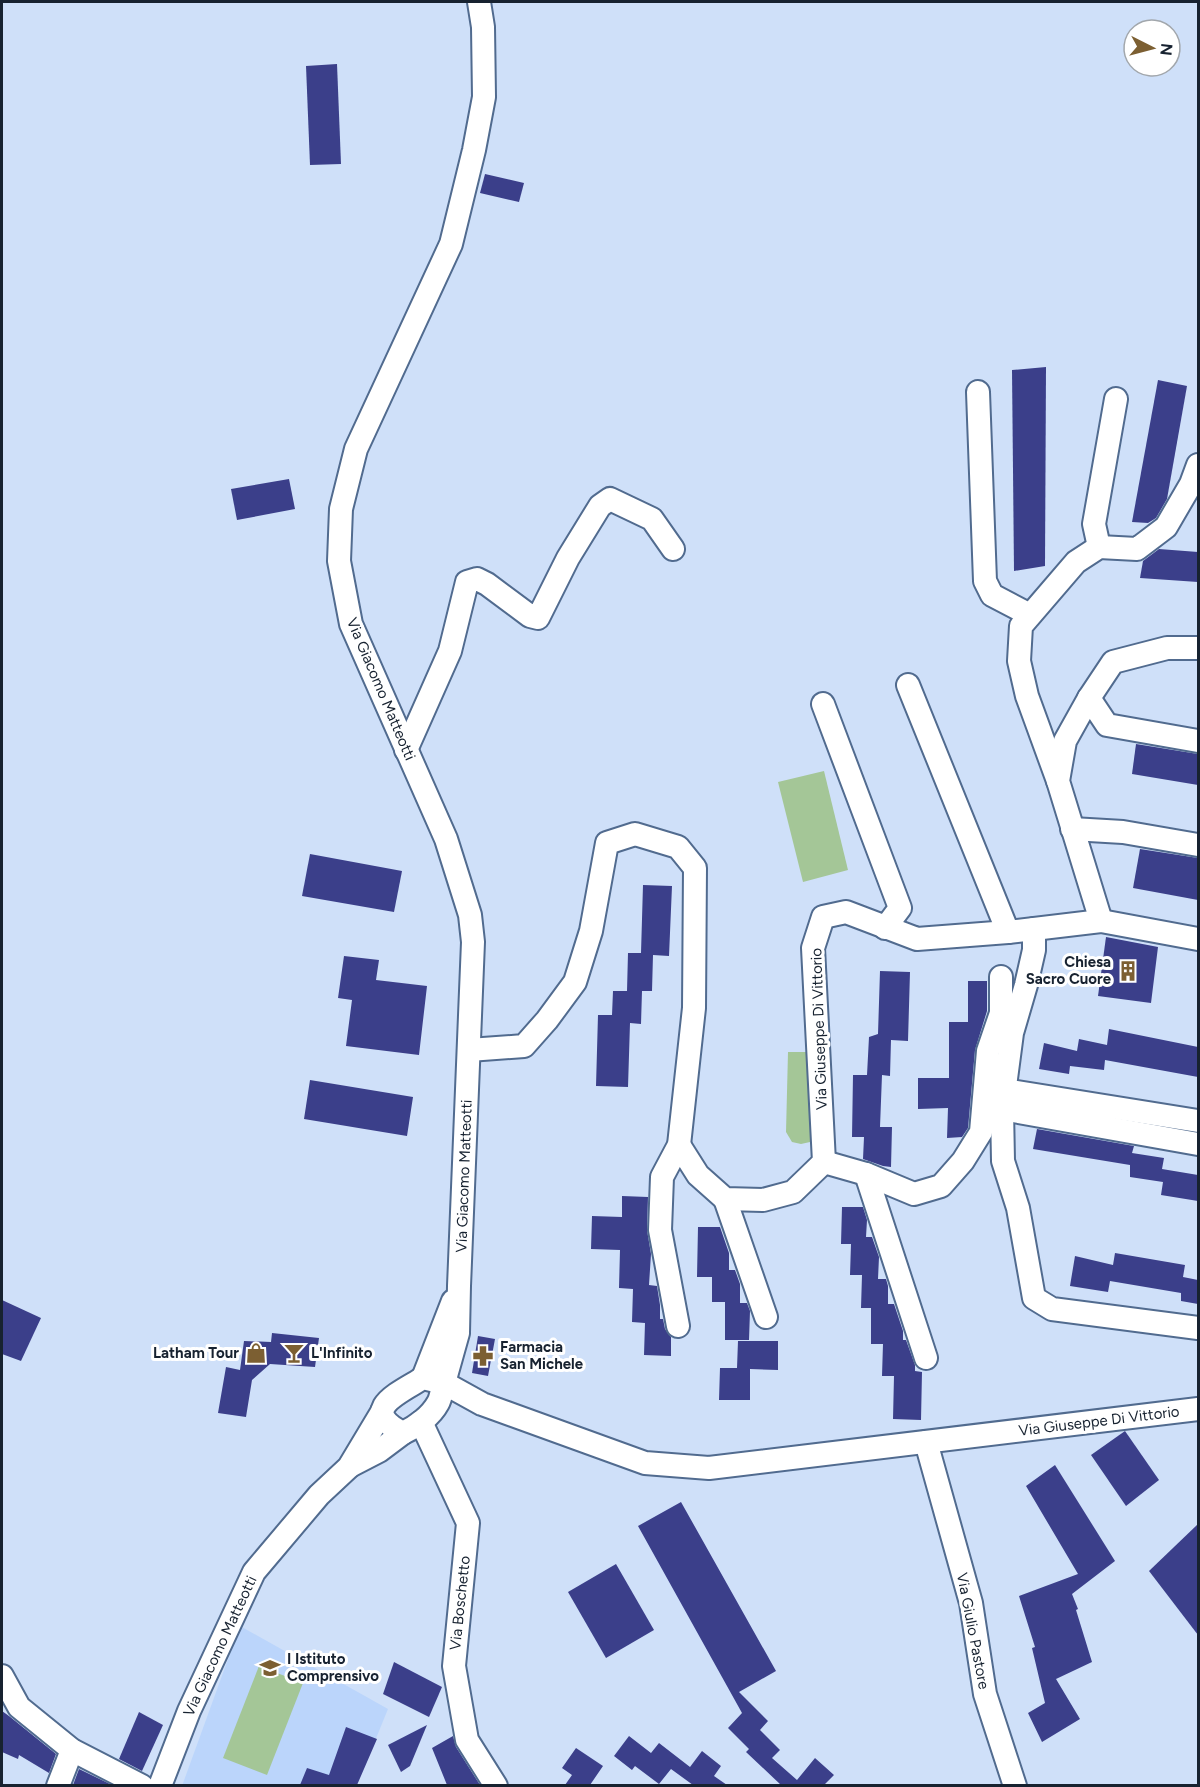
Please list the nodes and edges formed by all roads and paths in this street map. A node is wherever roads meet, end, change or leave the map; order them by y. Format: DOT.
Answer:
graph roads {
  1 [pos="478,2"];
  2 [pos="978,392"];
  3 [pos="1116,399"];
  4 [pos="1198,465"];
  5 [pos="1099,547"];
  6 [pos="673,549"];
  7 [pos="1030,615"];
  8 [pos="1198,648"];
  9 [pos="908,685"];
  10 [pos="1089,698"];
  11 [pos="823,704"];
  12 [pos="1198,741"];
  13 [pos="406,750"];
  14 [pos="1058,781"];
  15 [pos="1072,829"];
  16 [pos="1198,846"];
  17 [pos="1101,921"];
  18 [pos="885,928"];
  19 [pos="1034,929"];
  20 [pos="1008,932"];
  21 [pos="1198,939"];
  22 [pos="1001,977"];
  23 [pos="469,1050"];
  24 [pos="1003,1100"];
  25 [pos="1198,1121"];
  26 [pos="1198,1144"];
  27 [pos="679,1145"];
  28 [pos="824,1162"];
  29 [pos="866,1174"];
  30 [pos="725,1198"];
  31 [pos="766,1317"];
  32 [pos="678,1326"];
  33 [pos="1198,1328"];
  34 [pos="926,1358"];
  35 [pos="435,1388"];
  36 [pos="1198,1409"];
  37 [pos="382,1412"];
  38 [pos="412,1427"];
  39 [pos="926,1442"];
  40 [pos="349,1467"];
  41 [pos="2,1676"];
  42 [pos="72,1750"];
  43 [pos="58,1785"];
  44 [pos="142,1785"];
  45 [pos="160,1785"];
  46 [pos="496,1785"];
  47 [pos="1014,1785"];
  1 -- 13 [label="street, Via Giacomo Matteotti"];
  2 -- 7 [label="street"];
  3 -- 5 [label="street"];
  4 -- 5 [label="street"];
  5 -- 7 [label="street"];
  6 -- 13 [label="street"];
  7 -- 14 [label="street"];
  8 -- 10 [label="street"];
  9 -- 20 [label="street"];
  10 -- 12 [label="street"];
  10 -- 14 [label="street"];
  11 -- 18 [label="street"];
  13 -- 23 [label="street, Via Giacomo Matteotti"];
  14 -- 15 [label="street"];
  15 -- 16 [label="street"];
  15 -- 17 [label="street"];
  17 -- 19 [label="street, Via Giuseppe Di Vittorio"];
  17 -- 21 [label="street, Via Giuseppe Di Vittorio"];
  18 -- 20 [label="street, Via Giuseppe Di Vittorio"];
  18 -- 28 [label="street, Via Giuseppe Di Vittorio"];
  19 -- 20 [label="street, Via Giuseppe Di Vittorio"];
  19 -- 24 [label="street"];
  22 -- 29 [label="street"];
  23 -- 27 [label="street"];
  23 -- 35 [label="street, Via Giacomo Matteotti"];
  24 -- 25 [label="street"];
  24 -- 26 [label="street"];
  24 -- 33 [label="street"];
  27 -- 30 [label="street"];
  27 -- 32 [label="street"];
  28 -- 29 [label="street"];
  28 -- 30 [label="street"];
  29 -- 34 [label="street"];
  30 -- 31 [label="street"];
  35 -- 37 [label="street, Via Giacomo Matteotti"];
  35 -- 38 [label="street, Via Giacomo Matteotti"];
  35 -- 39 [label="street, Via Giuseppe Di Vittorio"];
  36 -- 39 [label="street, Via Giuseppe Di Vittorio"];
  37 -- 38 [label="street"];
  37 -- 40 [label="street, Via Giacomo Matteotti"];
  38 -- 40 [label="street, Via Giacomo Matteotti"];
  38 -- 46 [label="street, Via Boschetto"];
  39 -- 47 [label="street, Via Giulio Pastore"];
  40 -- 45 [label="street, Via Giacomo Matteotti"];
  41 -- 42 [label="street"];
  42 -- 43 [label="street"];
  42 -- 44 [label="street"];
}
